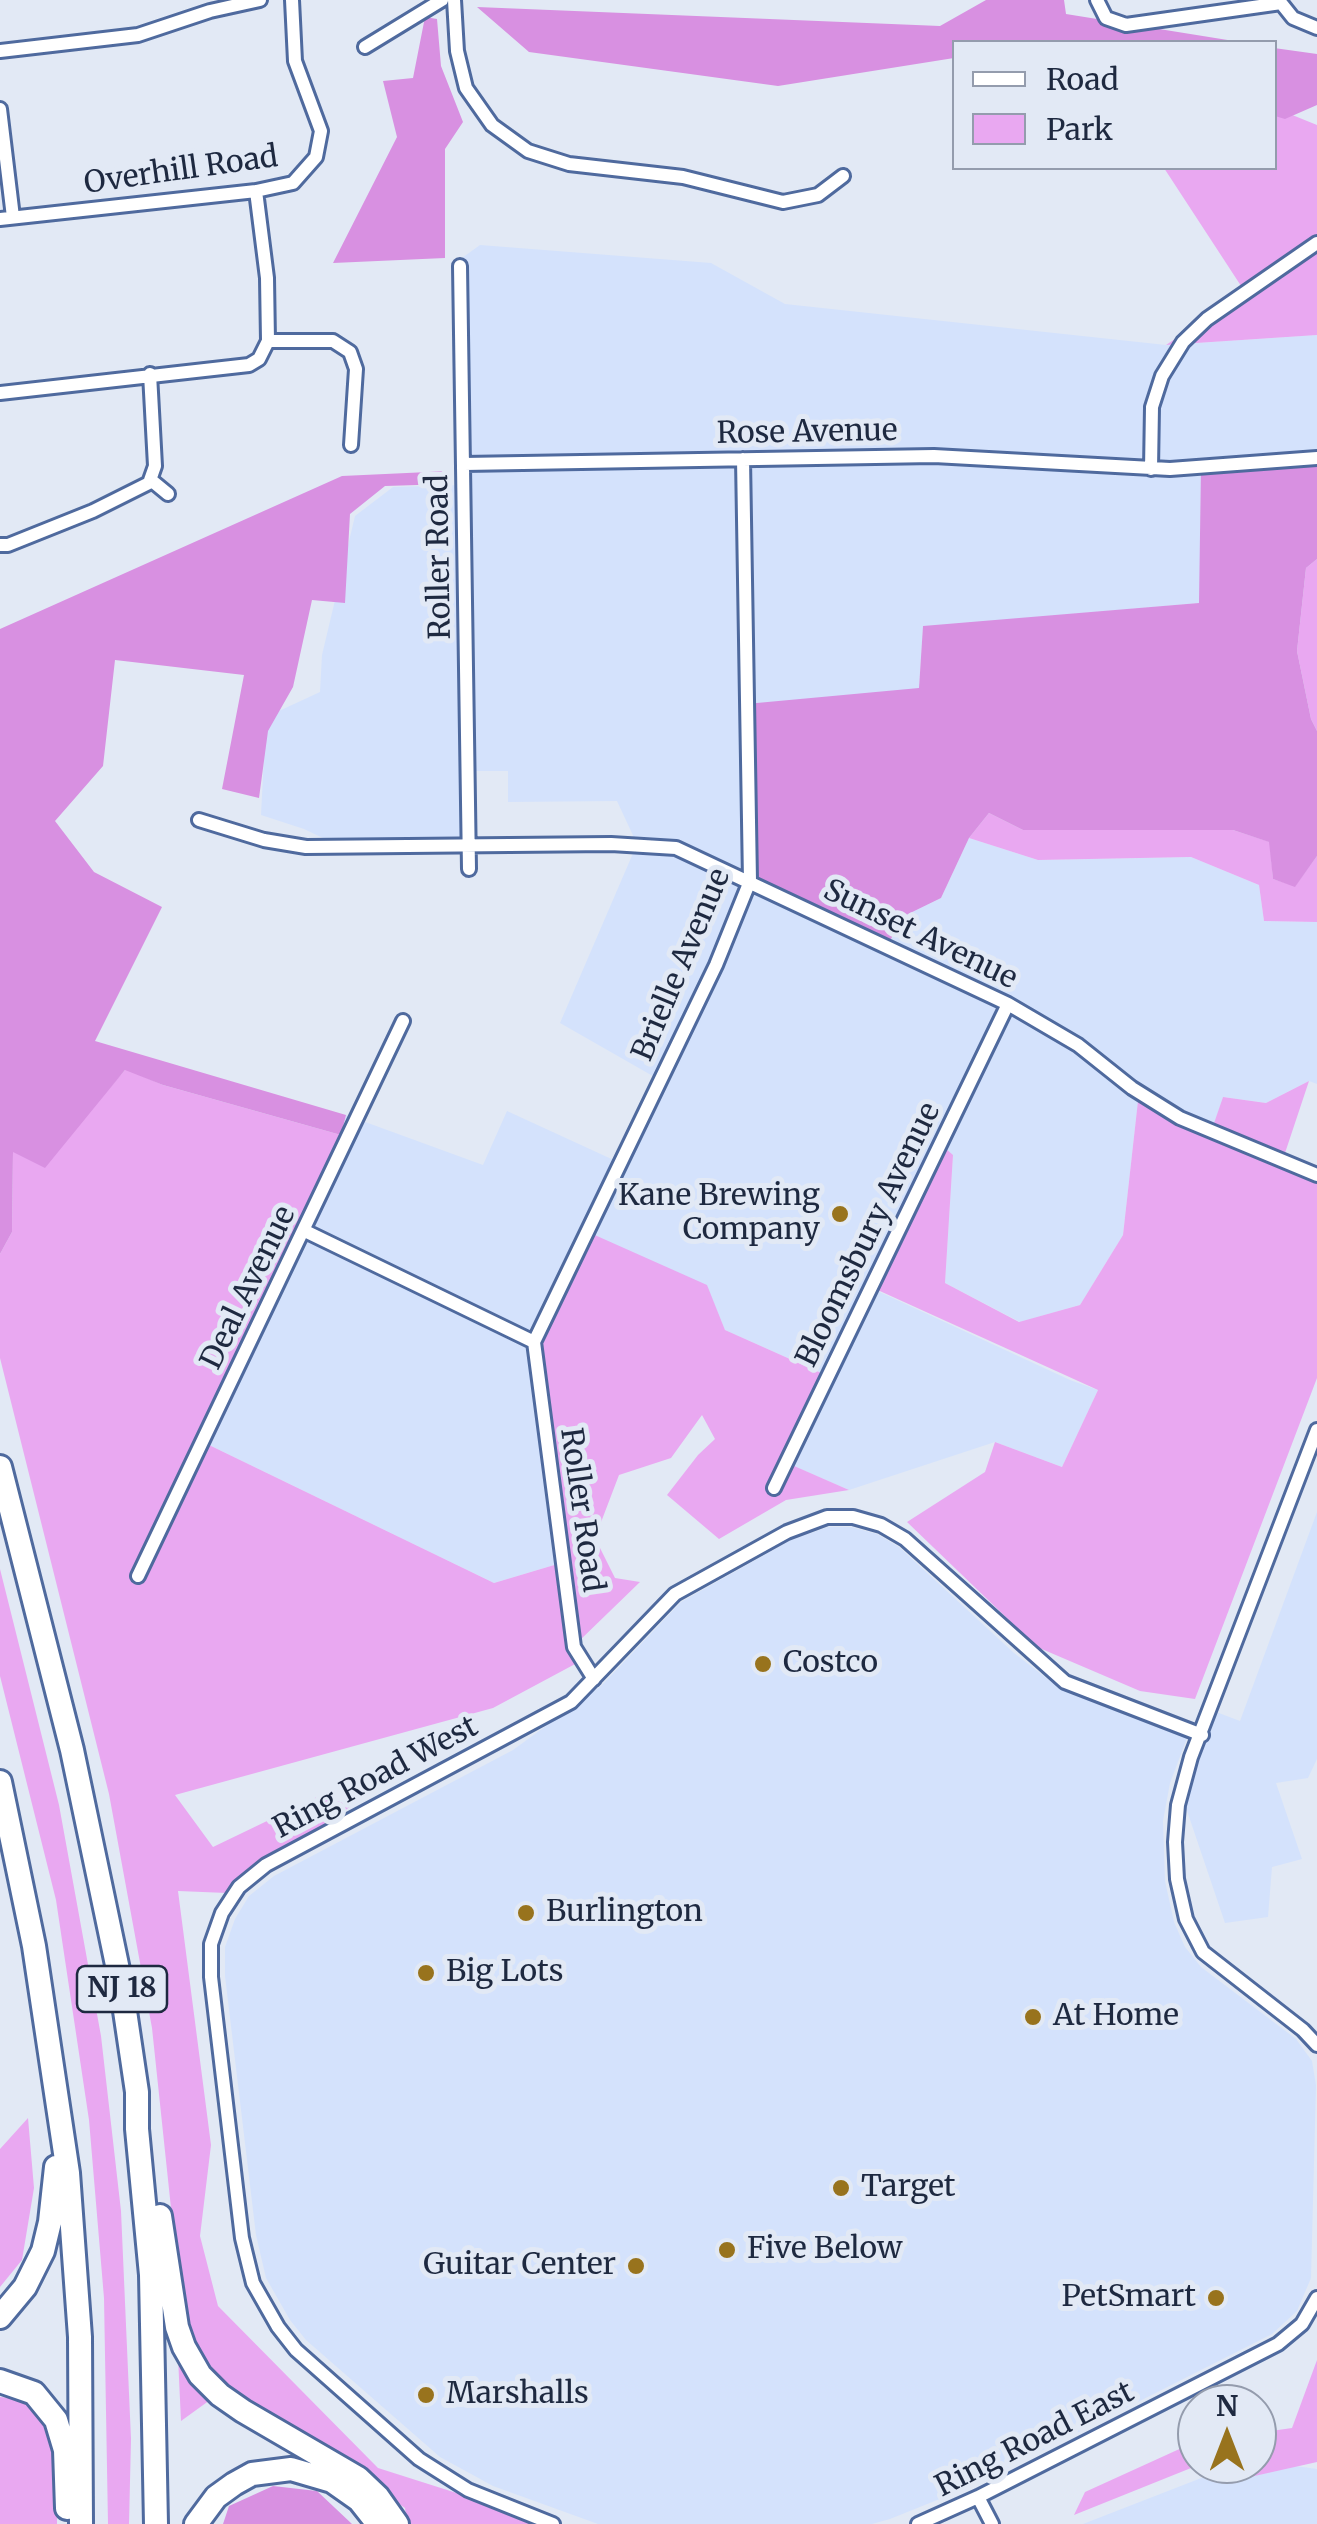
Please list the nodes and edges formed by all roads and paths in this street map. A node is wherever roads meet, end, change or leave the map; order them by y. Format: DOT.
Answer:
graph roads {
  1 [pos="260,0"];
  2 [pos="292,0"];
  3 [pos="442,0"];
  4 [pos="454,0"];
  5 [pos="1097,0"];
  6 [pos="1317,28"];
  7 [pos="365,47"];
  8 [pos="0,50"];
  9 [pos="0,110"];
  10 [pos="842,176"];
  11 [pos="256,191"];
  12 [pos="6,218"];
  13 [pos="1317,243"];
  14 [pos="460,266"];
  15 [pos="268,341"];
  16 [pos="150,374"];
  17 [pos="0,393"];
  18 [pos="351,445"];
  19 [pos="1317,458"];
  20 [pos="743,459"];
  21 [pos="464,464"];
  22 [pos="1150,469"];
  23 [pos="151,480"];
  24 [pos="168,494"];
  25 [pos="0,545"];
  26 [pos="199,820"];
  27 [pos="470,846"];
  28 [pos="469,869"];
  29 [pos="750,881"];
  30 [pos="1008,1004"];
  31 [pos="403,1021"];
  32 [pos="1317,1175"];
  33 [pos="305,1231"];
  34 [pos="534,1342"];
  35 [pos="1317,1430"];
  36 [pos="0,1467"];
  37 [pos="774,1488"];
  38 [pos="138,1576"];
  39 [pos="594,1680"];
  40 [pos="1202,1735"];
  41 [pos="0,1782"];
  42 [pos="1317,2045"];
  43 [pos="136,2092"];
  44 [pos="60,2124"];
  45 [pos="1317,2298"];
  46 [pos="0,2316"];
  47 [pos="0,2381"];
  48 [pos="978,2497"];
  49 [pos="68,2524"];
  50 [pos="82,2524"];
  51 [pos="156,2524"];
  52 [pos="196,2524"];
  53 [pos="378,2524"];
  54 [pos="397,2524"];
  55 [pos="553,2524"];
  56 [pos="918,2524"];
  57 [pos="992,2524"];
  1 -- 8 [label="street"];
  2 -- 11 [label="street, Overhill Road"];
  3 -- 7 [label="street"];
  4 -- 10 [label="street"];
  5 -- 6 [label="street"];
  9 -- 12 [label="street"];
  11 -- 12 [label="street, Overhill Road"];
  11 -- 15 [label="street"];
  13 -- 22 [label="street"];
  14 -- 21 [label="street, Roller Road"];
  15 -- 16 [label="street"];
  15 -- 18 [label="street"];
  16 -- 17 [label="street"];
  16 -- 23 [label="street"];
  19 -- 22 [label="street, Rose Avenue"];
  20 -- 21 [label="street, Rose Avenue"];
  20 -- 22 [label="street, Rose Avenue"];
  20 -- 29 [label="street, Brielle Avenue"];
  21 -- 27 [label="street, Roller Road"];
  23 -- 24 [label="street"];
  23 -- 25 [label="street"];
  26 -- 27 [label="street, Sunset Avenue"];
  27 -- 28 [label="street, Roller Road"];
  27 -- 29 [label="street, Sunset Avenue"];
  29 -- 30 [label="street, Sunset Avenue"];
  29 -- 34 [label="street, Brielle Avenue"];
  30 -- 32 [label="street, Sunset Avenue"];
  30 -- 37 [label="street, Bloomsbury Avenue"];
  31 -- 33 [label="street, Deal Avenue"];
  33 -- 34 [label="street"];
  33 -- 38 [label="street, Deal Avenue"];
  34 -- 39 [label="street, Roller Road"];
  35 -- 40 [label="street"];
  36 -- 43 [label="highway, NJ 18"];
  39 -- 40 [label="street, Ring Road West"];
  39 -- 55 [label="street, Ring Road West"];
  40 -- 42 [label="street"];
  41 -- 44 [label="highway, NJ 18"];
  43 -- 51 [label="highway, NJ 18"];
  43 -- 54 [label="highway"];
  44 -- 46 [label="highway"];
  44 -- 50 [label="highway, NJ 18"];
  45 -- 48 [label="street, Ring Road East"];
  47 -- 49 [label="highway"];
  48 -- 56 [label="street, Ring Road East"];
  48 -- 57 [label="street"];
  52 -- 53 [label="highway"];
}
